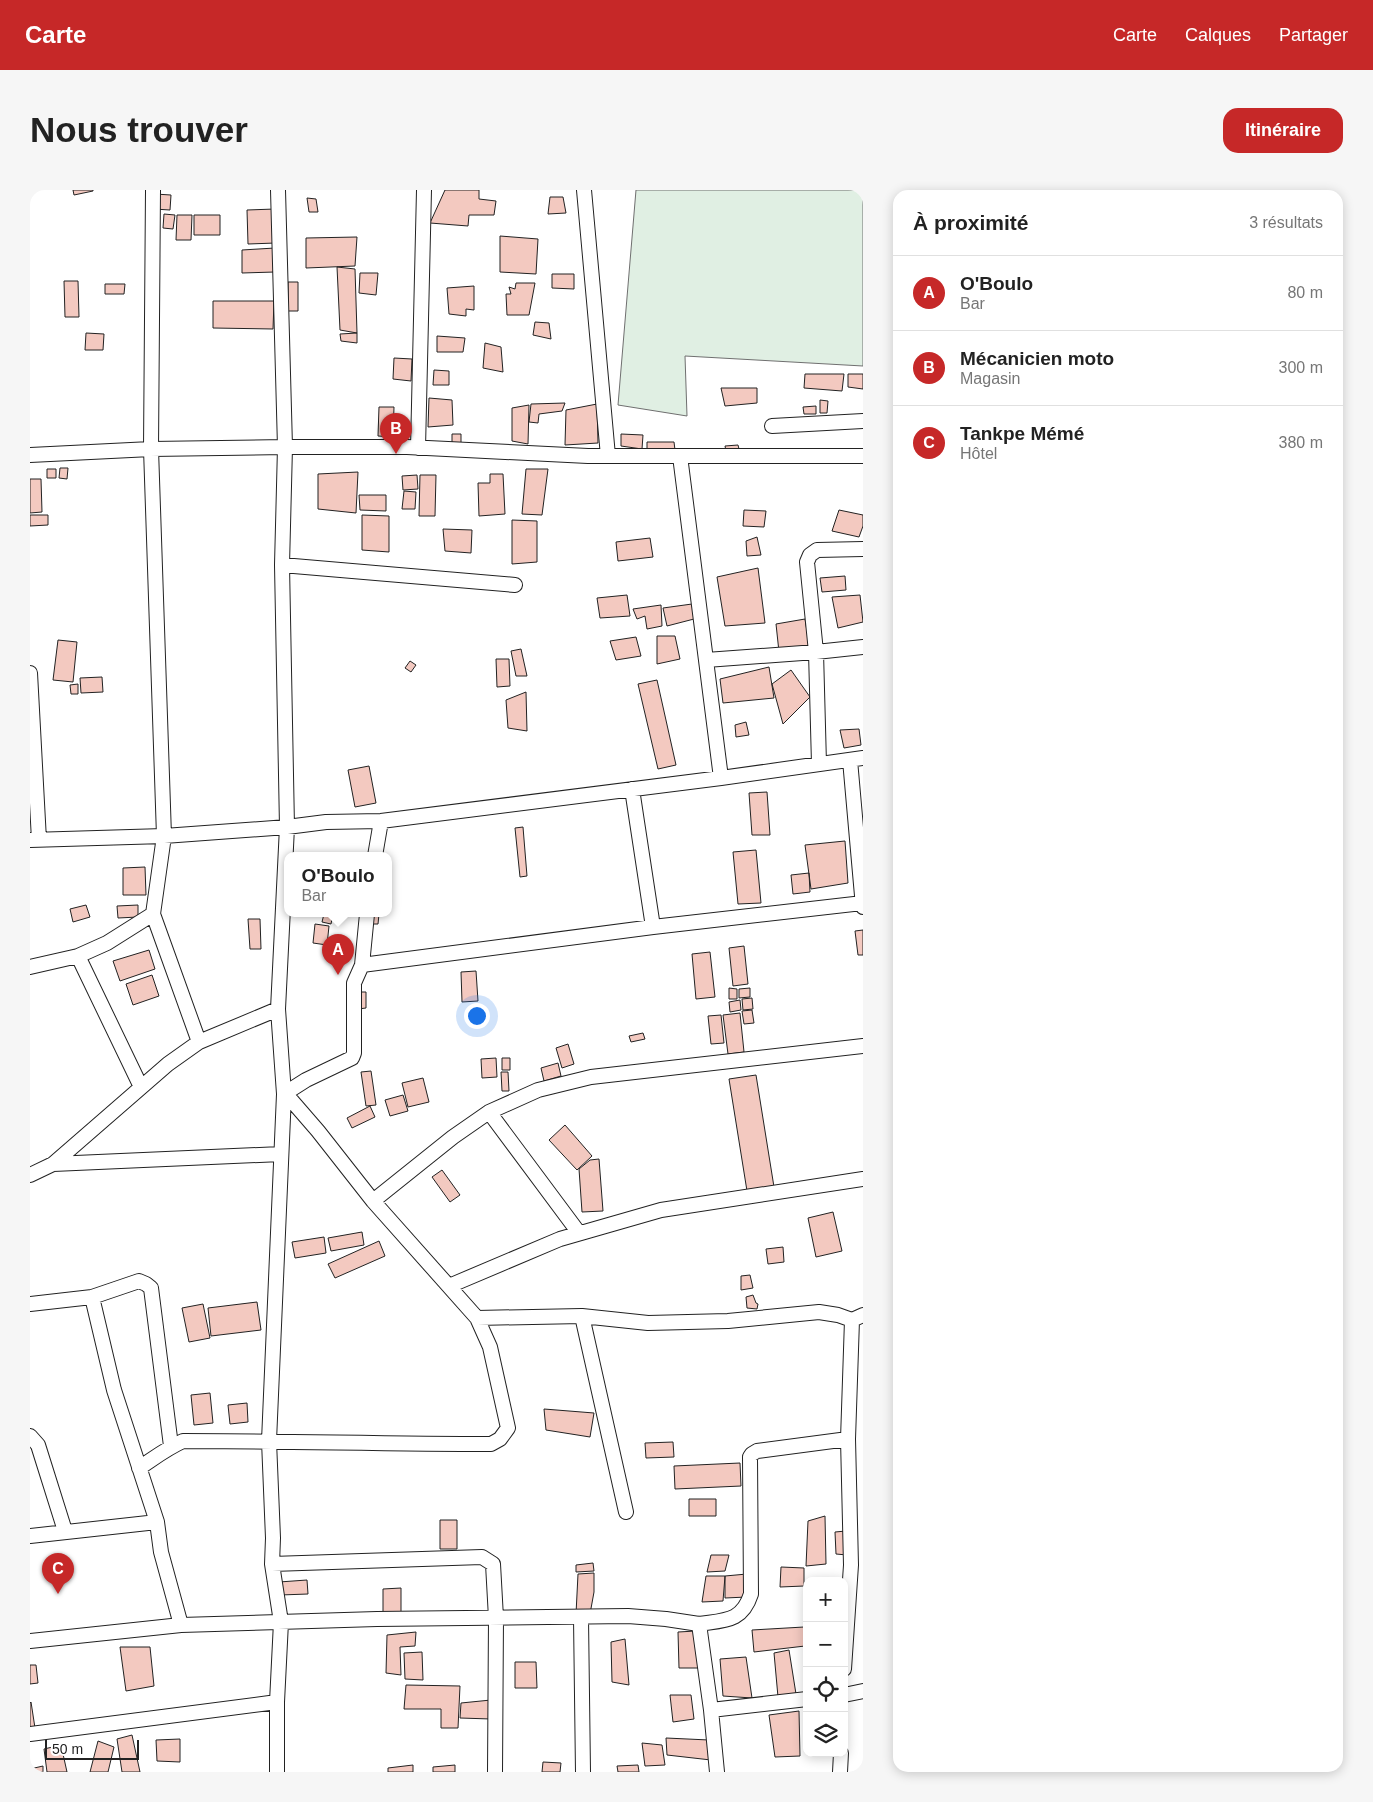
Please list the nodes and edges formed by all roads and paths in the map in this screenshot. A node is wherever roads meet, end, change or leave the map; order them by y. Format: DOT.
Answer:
graph roads {
  1 [pos="153,190"];
  2 [pos="278,190"];
  3 [pos="424,190"];
  4 [pos="584,190"];
  5 [pos="863,421"];
  6 [pos="772,426"];
  7 [pos="285,447"];
  8 [pos="418,448"];
  9 [pos="151,449"];
  10 [pos="30,455"];
  11 [pos="608,456"];
  12 [pos="680,456"];
  13 [pos="863,456"];
  14 [pos="863,549"];
  15 [pos="282,565"];
  16 [pos="515,585"];
  17 [pos="863,647"];
  18 [pos="816,652"];
  19 [pos="706,660"];
  20 [pos="30,673"];
  21 [pos="857,759"];
  22 [pos="819,764"];
  23 [pos="722,778"];
  24 [pos="632,789"];
  25 [pos="381,821"];
  26 [pos="287,827"];
  27 [pos="164,836"];
  28 [pos="35,840"];
  29 [pos="286,852"];
  30 [pos="376,852"];
  31 [pos="284,888"];
  32 [pos="863,904"];
  33 [pos="153,914"];
  34 [pos="367,917"];
  35 [pos="653,926"];
  36 [pos="78,956"];
  37 [pos="362,965"];
  38 [pos="30,967"];
  39 [pos="278,1009"];
  40 [pos="199,1042"];
  41 [pos="863,1046"];
  42 [pos="141,1086"];
  43 [pos="284,1094"];
  44 [pos="489,1112"];
  45 [pos="281,1154"];
  46 [pos="52,1164"];
  47 [pos="30,1175"];
  48 [pos="863,1179"];
  49 [pos="372,1201"];
  50 [pos="579,1233"];
  51 [pos="449,1286"];
  52 [pos="92,1298"];
  53 [pos="30,1304"];
  54 [pos="582,1316"];
  55 [pos="857,1317"];
  56 [pos="477,1318"];
  57 [pos="30,1436"];
  58 [pos="848,1439"];
  59 [pos="269,1441"];
  60 [pos="171,1446"];
  61 [pos="139,1468"];
  62 [pos="626,1512"];
  63 [pos="157,1522"];
  64 [pos="65,1531"];
  65 [pos="30,1536"];
  66 [pos="272,1564"];
  67 [pos="857,1565"];
  68 [pos="496,1618"];
  69 [pos="581,1618"];
  70 [pos="281,1622"];
  71 [pos="700,1624"];
  72 [pos="181,1626"];
  73 [pos="30,1641"];
  74 [pos="844,1667"];
  75 [pos="863,1692"];
  76 [pos="848,1694"];
  77 [pos="803,1699"];
  78 [pos="277,1702"];
  79 [pos="711,1710"];
  80 [pos="30,1734"];
  81 [pos="841,1757"];
  82 [pos="277,1772"];
  83 [pos="495,1772"];
  84 [pos="583,1772"];
  85 [pos="717,1772"];
  86 [pos="840,1772"];
  1 -- 9 [label="street"];
  2 -- 7 [label="street"];
  3 -- 8 [label="street"];
  4 -- 11 [label="street"];
  5 -- 6 [label="street"];
  7 -- 8 [label="street"];
  7 -- 9 [label="street"];
  7 -- 15 [label="street"];
  8 -- 11 [label="street"];
  9 -- 10 [label="street"];
  9 -- 27 [label="street"];
  11 -- 12 [label="street"];
  12 -- 13 [label="street"];
  12 -- 19 [label="street"];
  14 -- 18 [label="street"];
  15 -- 16 [label="street"];
  15 -- 26 [label="street"];
  17 -- 18 [label="street"];
  18 -- 19 [label="street"];
  18 -- 22 [label="street"];
  19 -- 23 [label="street"];
  20 -- 28 [label="street"];
  21 -- 22 [label="street"];
  21 -- 32 [label="street"];
  22 -- 23 [label="street"];
  23 -- 24 [label="street"];
  24 -- 25 [label="street"];
  24 -- 35 [label="street"];
  25 -- 26 [label="street"];
  25 -- 30 [label="street"];
  26 -- 27 [label="street"];
  26 -- 29 [label="street"];
  27 -- 28 [label="street"];
  27 -- 33 [label="street"];
  31 -- 39 [label="street"];
  32 -- 35 [label="street"];
  33 -- 36 [label="street"];
  33 -- 40 [label="street"];
  34 -- 37 [label="street"];
  35 -- 37 [label="street"];
  36 -- 38 [label="street"];
  36 -- 42 [label="street"];
  37 -- 43 [label="street"];
  39 -- 40 [label="street"];
  39 -- 43 [label="street"];
  40 -- 42 [label="street"];
  41 -- 44 [label="street"];
  42 -- 46 [label="street"];
  43 -- 45 [label="street"];
  43 -- 49 [label="street"];
  44 -- 49 [label="street"];
  44 -- 50 [label="street"];
  45 -- 46 [label="street"];
  45 -- 59 [label="street"];
  46 -- 47 [label="street"];
  48 -- 50 [label="street"];
  49 -- 51 [label="street"];
  50 -- 51 [label="street"];
  51 -- 56 [label="street"];
  52 -- 53 [label="street"];
  52 -- 60 [label="street"];
  52 -- 61 [label="street"];
  54 -- 55 [label="street"];
  54 -- 56 [label="street"];
  54 -- 62 [label="street"];
  55 -- 58 [label="street"];
  56 -- 59 [label="street"];
  57 -- 64 [label="street"];
  58 -- 67 [label="street"];
  58 -- 71 [label="street"];
  59 -- 60 [label="street"];
  59 -- 66 [label="street"];
  60 -- 61 [label="street"];
  61 -- 63 [label="street"];
  63 -- 64 [label="street"];
  63 -- 72 [label="street"];
  64 -- 65 [label="street"];
  66 -- 68 [label="street"];
  66 -- 70 [label="street"];
  67 -- 74 [label="street"];
  68 -- 69 [label="street"];
  68 -- 70 [label="street"];
  68 -- 83 [label="street"];
  69 -- 71 [label="street"];
  69 -- 84 [label="street"];
  70 -- 72 [label="street"];
  70 -- 78 [label="street"];
  71 -- 79 [label="street"];
  72 -- 73 [label="street"];
  75 -- 76 [label="street"];
  77 -- 79 [label="street"];
  78 -- 80 [label="street"];
  78 -- 82 [label="street"];
  79 -- 85 [label="street"];
  81 -- 86 [label="street"];
}
